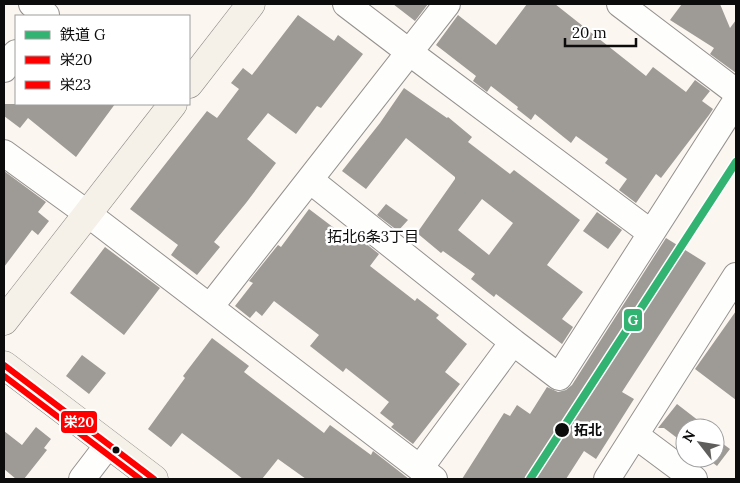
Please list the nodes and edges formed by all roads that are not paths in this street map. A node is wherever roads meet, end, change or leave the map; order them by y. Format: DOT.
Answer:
graph roads {
  1 [pos="251,4"];
  2 [pos="346,4"];
  3 [pos="447,4"];
  4 [pos="620,4"];
  5 [pos="409,52"];
  6 [pos="15,54"];
  7 [pos="4,69"];
  8 [pos="190,83"];
  9 [pos="736,92"];
  10 [pos="736,101"];
  11 [pos="172,105"];
  12 [pos="4,153"];
  13 [pos="310,180"];
  14 [pos="88,214"];
  15 [pos="651,233"];
  16 [pos="733,290"];
  17 [pos="210,307"];
  18 [pos="4,321"];
  19 [pos="513,342"];
  20 [pos="4,365"];
  21 [pos="635,434"];
  22 [pos="108,445"];
  23 [pos="427,474"];
  24 [pos="82,479"];
  25 [pos="154,479"];
  26 [pos="606,479"];
  27 [pos="694,479"];
  1 -- 8 [label="street"];
  2 -- 5 [label="street"];
  3 -- 5 [label="street"];
  4 -- 9 [label="street"];
  5 -- 13 [label="street"];
  5 -- 15 [label="street"];
  6 -- 7 [label="street"];
  10 -- 15 [label="street"];
  11 -- 14 [label="street"];
  12 -- 14 [label="street"];
  13 -- 17 [label="street"];
  13 -- 19 [label="street"];
  14 -- 17 [label="street"];
  14 -- 18 [label="street"];
  15 -- 19 [label="street"];
  16 -- 21 [label="street"];
  17 -- 23 [label="street"];
  19 -- 23 [label="street"];
  20 -- 22 [label="street"];
  21 -- 26 [label="street"];
  21 -- 27 [label="street"];
  22 -- 24 [label="street"];
  22 -- 25 [label="street"];
}
